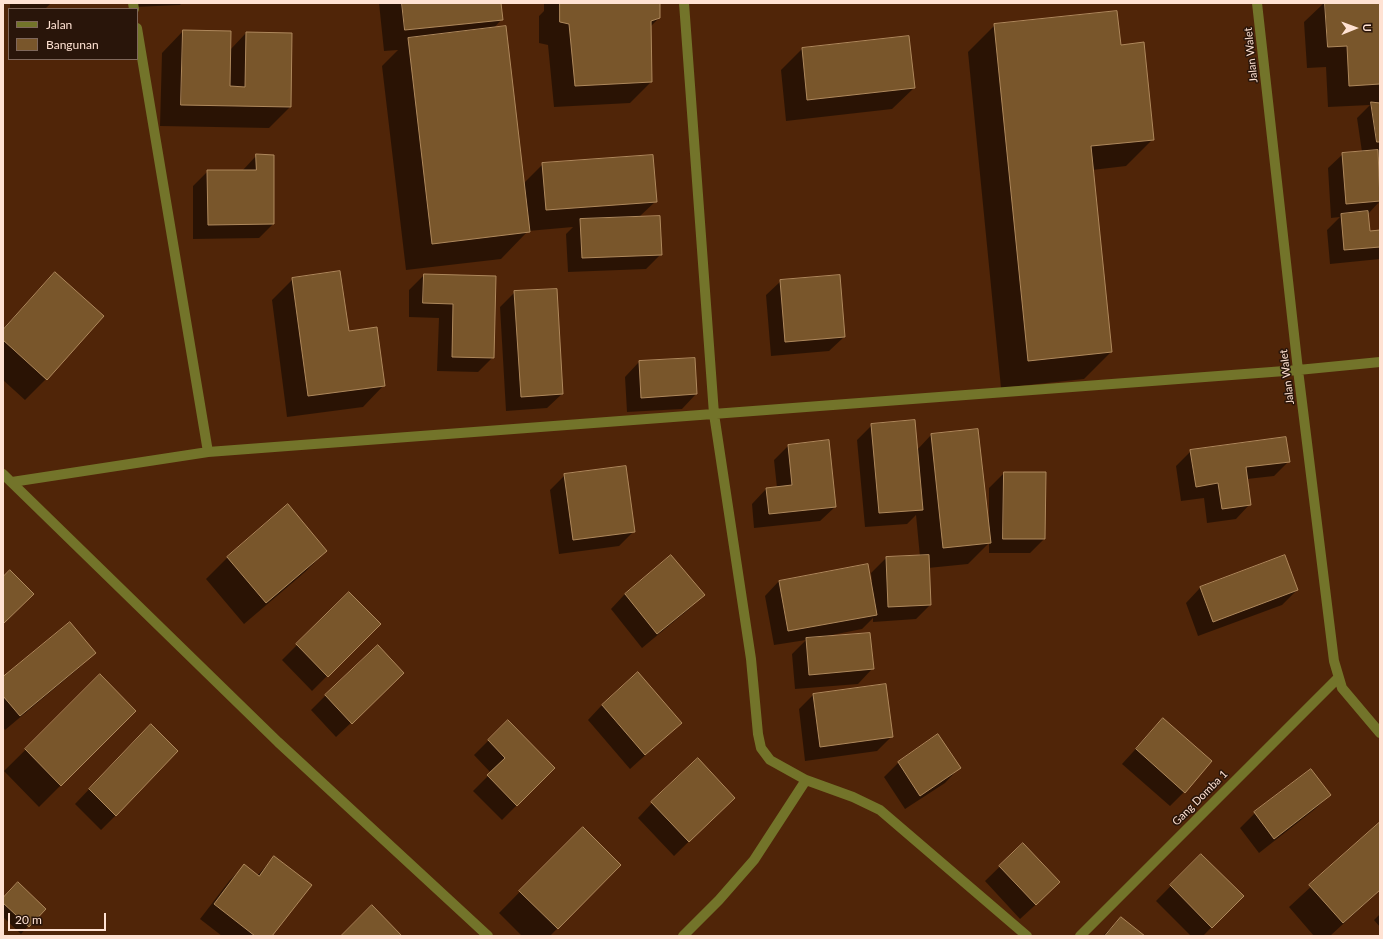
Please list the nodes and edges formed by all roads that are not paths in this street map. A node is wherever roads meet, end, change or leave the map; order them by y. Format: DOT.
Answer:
graph roads {
  1 [pos="684,3"];
  2 [pos="1257,3"];
  3 [pos="138,34"];
  4 [pos="1380,362"];
  5 [pos="1298,370"];
  6 [pos="714,414"];
  7 [pos="208,452"];
  8 [pos="3,474"];
  9 [pos="12,482"];
  10 [pos="1338,678"];
  11 [pos="1380,733"];
  12 [pos="806,780"];
  13 [pos="488,936"];
  14 [pos="683,936"];
  15 [pos="1027,936"];
  16 [pos="1080,936"];
  1 -- 6 [label="street"];
  2 -- 5 [label="street, Jalan Walet"];
  3 -- 7 [label="street"];
  4 -- 5 [label="street"];
  5 -- 6 [label="street"];
  5 -- 10 [label="street, Jalan Walet"];
  6 -- 7 [label="street"];
  6 -- 12 [label="street"];
  7 -- 9 [label="street"];
  8 -- 9 [label="street"];
  9 -- 13 [label="street"];
  10 -- 11 [label="street, Jalan Walet"];
  10 -- 16 [label="street, Gang Domba 1"];
  12 -- 14 [label="street"];
  12 -- 15 [label="street"];
}
